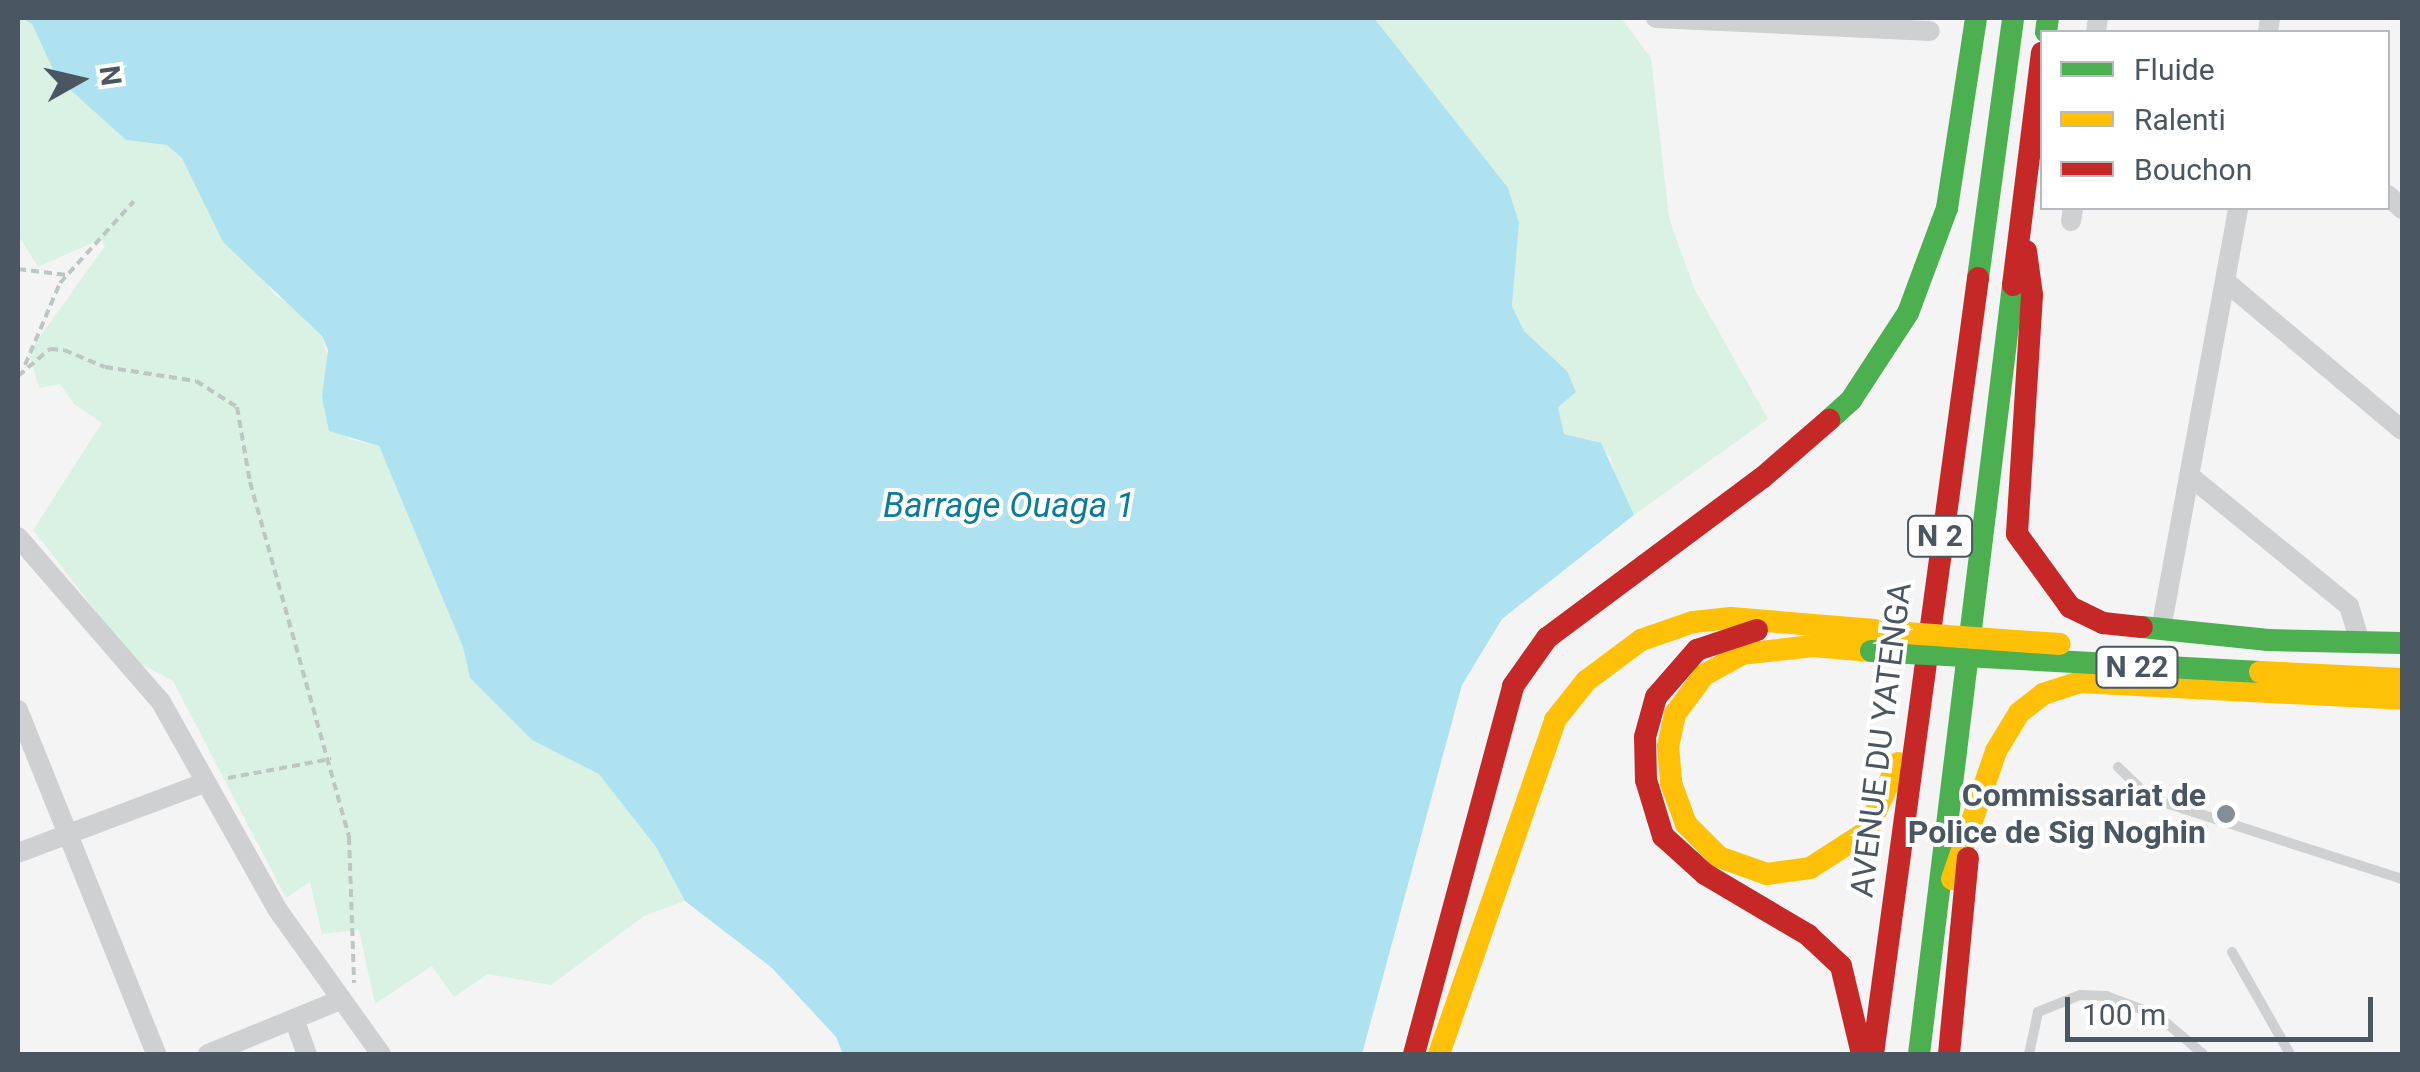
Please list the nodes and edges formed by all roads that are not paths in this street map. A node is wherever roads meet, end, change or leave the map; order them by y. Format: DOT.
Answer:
graph roads {
  1 [pos="1656,18"];
  2 [pos="1976,18"];
  3 [pos="2013,18"];
  4 [pos="1806,22"];
  5 [pos="1930,31"];
  6 [pos="2040,67"];
  7 [pos="2020,206"];
  8 [pos="2238,210"];
  9 [pos="2225,280"];
  10 [pos="2402,430"];
  11 [pos="2191,476"];
  12 [pos="18,537"];
  13 [pos="25,564"];
  14 [pos="1799,623"];
  15 [pos="2161,629"];
  16 [pos="1873,640"];
  17 [pos="2360,641"];
  18 [pos="2402,643"];
  19 [pos="2402,664"];
  20 [pos="2402,679"];
  21 [pos="1920,682"];
  22 [pos="2402,699"];
  23 [pos="18,710"];
  24 [pos="2118,767"];
  25 [pos="204,783"];
  26 [pos="1972,810"];
  27 [pos="67,833"];
  28 [pos="18,854"];
  29 [pos="2402,879"];
  30 [pos="2232,952"];
  31 [pos="1927,962"];
  32 [pos="338,1001"];
  33 [pos="294,1019"];
  34 [pos="156,1054"];
  35 [pos="208,1054"];
  36 [pos="307,1054"];
  37 [pos="381,1054"];
  38 [pos="1414,1054"];
  39 [pos="1439,1054"];
  40 [pos="1862,1054"];
  41 [pos="1874,1054"];
  42 [pos="1919,1054"];
  43 [pos="1928,1054"];
  44 [pos="1949,1054"];
  45 [pos="2029,1054"];
  46 [pos="2203,1054"];
  47 [pos="2290,1054"];
  1 -- 4 [label="street"];
  2 -- 38 [label="main road"];
  3 -- 21 [label="main road, AVENUE DU YATENGA / N 2"];
  4 -- 5 [label="street"];
  6 -- 7 [label="main road, N 2"];
  7 -- 15 [label="main road"];
  7 -- 31 [label="main road, N 2"];
  8 -- 9 [label="street"];
  9 -- 10 [label="street"];
  9 -- 11 [label="street"];
  11 -- 15 [label="street"];
  11 -- 17 [label="street"];
  12 -- 13 [label="street"];
  13 -- 25 [label="street"];
  14 -- 16 [label="main road"];
  14 -- 39 [label="main road"];
  14 -- 40 [label="main road"];
  15 -- 17 [label="main road"];
  16 -- 19 [label="main road, N 22, bridge"];
  16 -- 20 [label="main road, N 22, bridge"];
  16 -- 21 [label="main road"];
  17 -- 18 [label="main road"];
  21 -- 41 [label="main road, AVENUE DU YATENGA / N 2"];
  22 -- 26 [label="main road"];
  23 -- 27 [label="street"];
  24 -- 29 [label="lane"];
  25 -- 27 [label="street"];
  25 -- 32 [label="street"];
  26 -- 31 [label="main road"];
  26 -- 44 [label="main road"];
  27 -- 28 [label="street"];
  27 -- 34 [label="street"];
  30 -- 47 [label="lane"];
  31 -- 42 [label="main road, N 2"];
  31 -- 43 [label="main road"];
  32 -- 33 [label="street"];
  32 -- 37 [label="street"];
  33 -- 35 [label="street"];
  33 -- 36 [label="street"];
  45 -- 46 [label="lane"];
}
